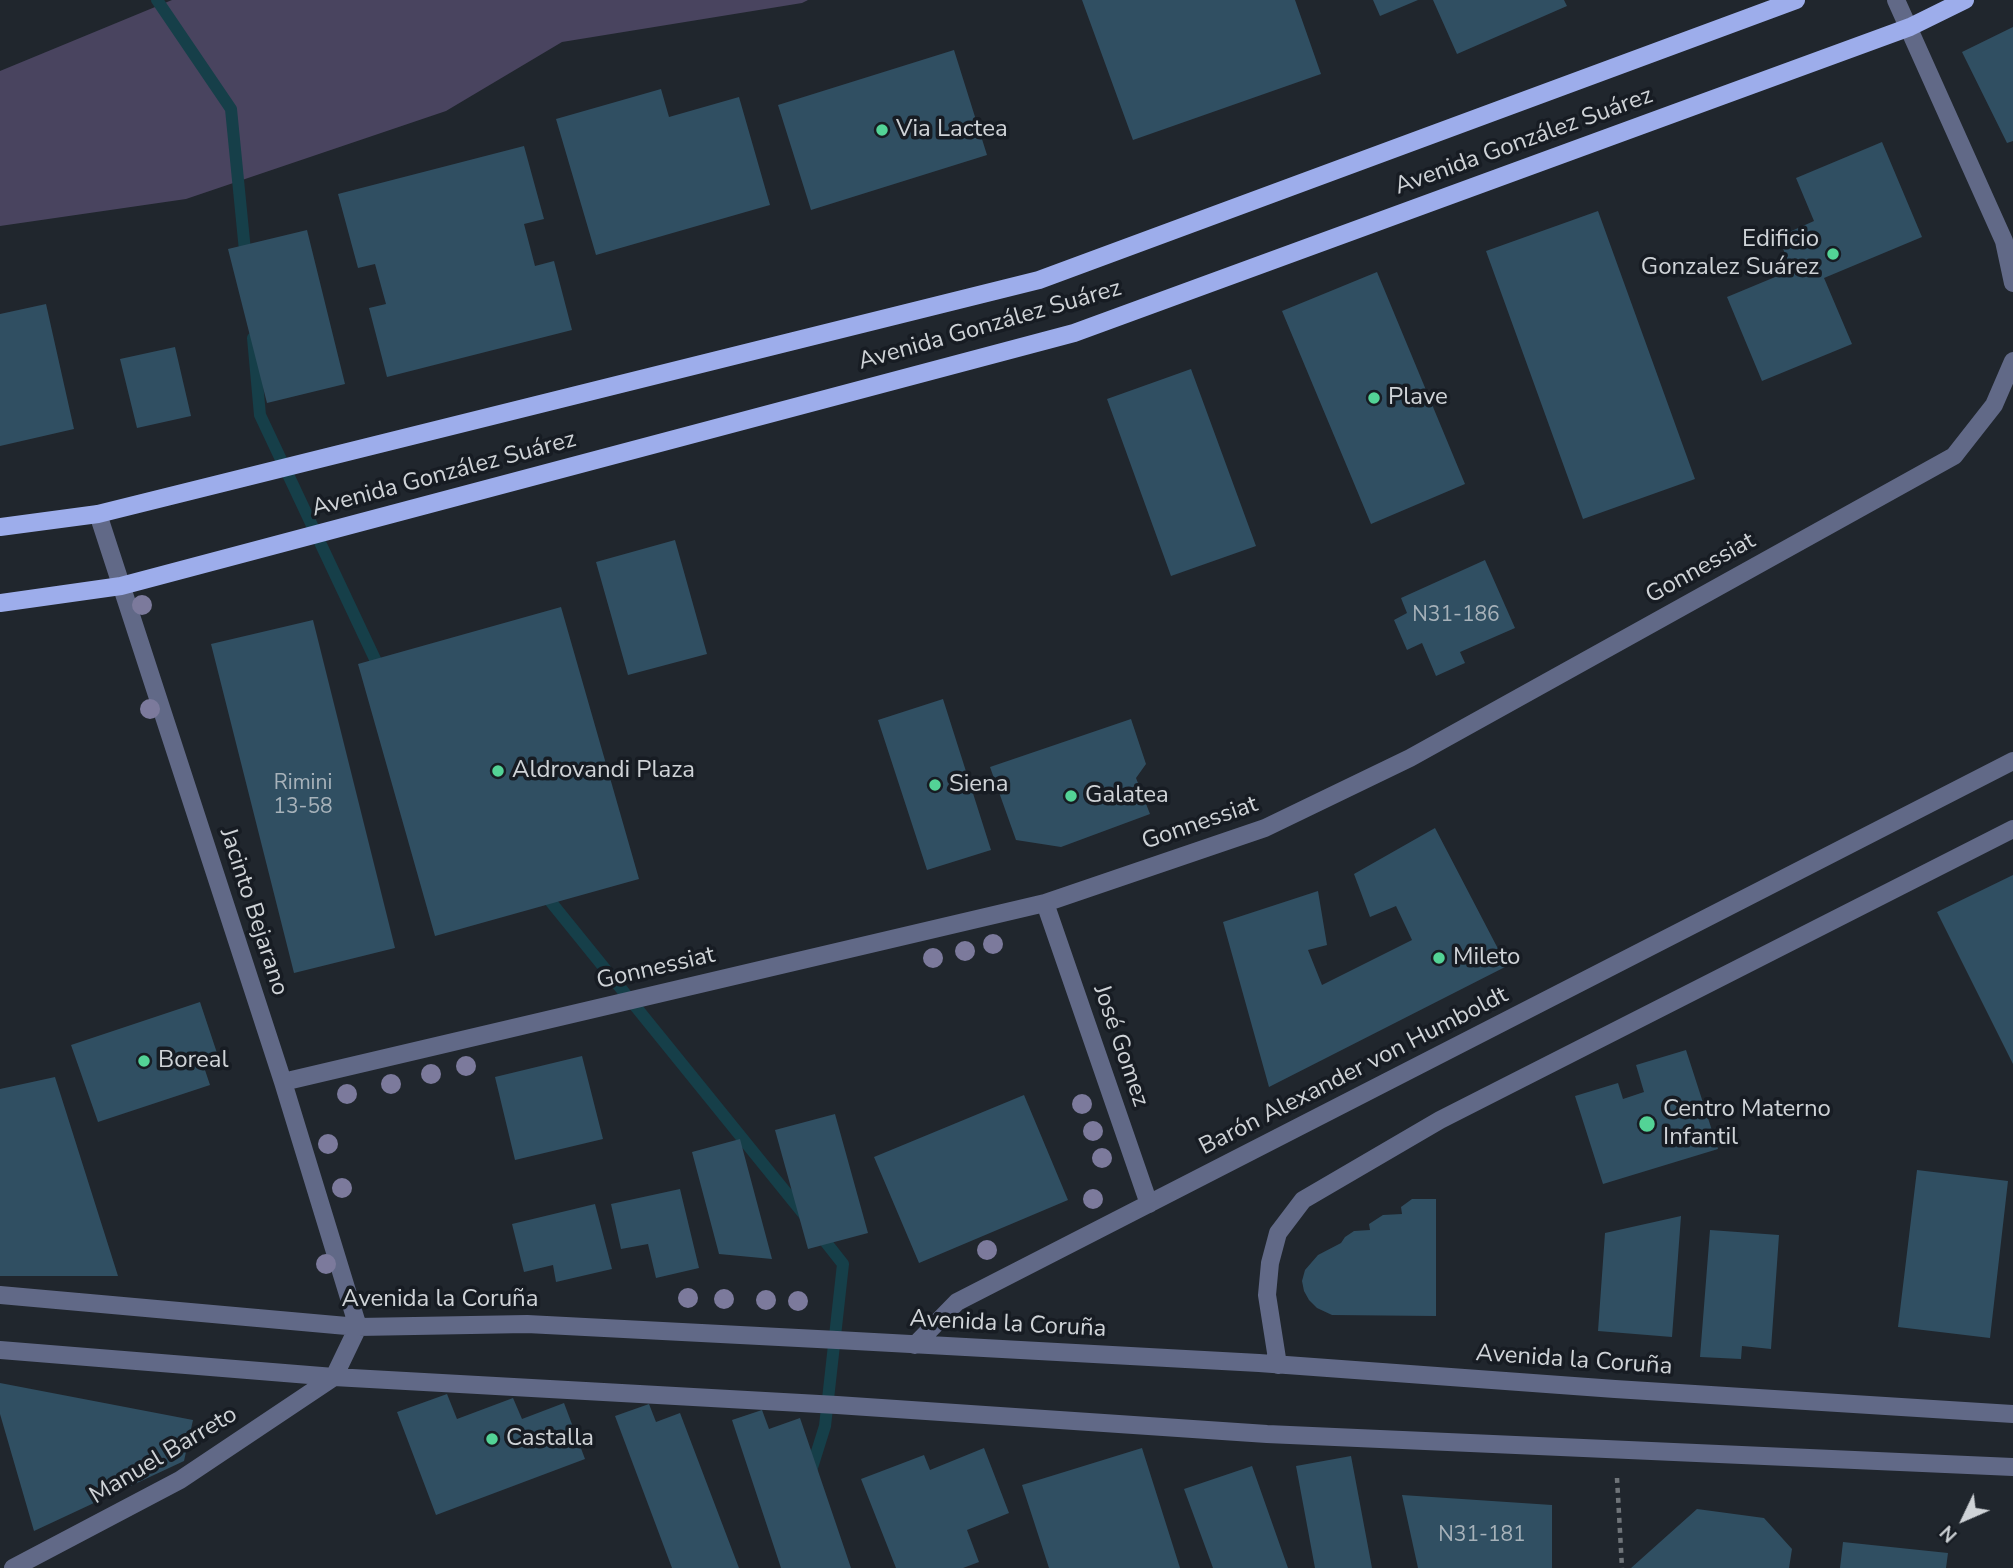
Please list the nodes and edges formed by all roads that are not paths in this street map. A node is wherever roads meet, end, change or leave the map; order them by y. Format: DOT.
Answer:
graph roads {
  1 [pos="1796,0"];
  2 [pos="1896,0"];
  3 [pos="1965,0"];
  4 [pos="1910,27"];
  5 [pos="2013,282"];
  6 [pos="2013,361"];
  7 [pos="98,514"];
  8 [pos="0,527"];
  9 [pos="121,586"];
  10 [pos="0,603"];
  11 [pos="2013,761"];
  12 [pos="2013,829"];
  13 [pos="1045,903"];
  14 [pos="282,1082"];
  15 [pos="1149,1204"];
  16 [pos="0,1295"];
  17 [pos="358,1327"];
  18 [pos="915,1345"];
  19 [pos="0,1350"];
  20 [pos="1278,1366"];
  21 [pos="334,1377"];
  22 [pos="2013,1414"];
  23 [pos="2013,1466"];
  24 [pos="13,1568"];
  1 -- 7 [label="main road, Avenida González Suárez"];
  2 -- 4 [label="street"];
  3 -- 4 [label="main road, Avenida González Suárez"];
  4 -- 5 [label="street"];
  4 -- 9 [label="main road, Avenida González Suárez"];
  6 -- 13 [label="street, Gonnessiat"];
  7 -- 8 [label="main road, Avenida González Suárez"];
  7 -- 9 [label="street, Jacinto Bejarano"];
  9 -- 10 [label="main road, Avenida González Suárez"];
  9 -- 14 [label="street, Jacinto Bejarano"];
  11 -- 15 [label="street, Barón Alexander von Humboldt"];
  12 -- 20 [label="street"];
  13 -- 14 [label="street, Gonnessiat"];
  13 -- 15 [label="street, José Gomez"];
  14 -- 17 [label="street, Jacinto Bejarano"];
  15 -- 18 [label="street, Barón Alexander von Humboldt"];
  16 -- 17 [label="street, Avenida la Coruña"];
  17 -- 18 [label="street, Avenida la Coruña"];
  17 -- 21 [label="street"];
  18 -- 20 [label="street, Avenida la Coruña"];
  19 -- 21 [label="street"];
  20 -- 22 [label="street, Avenida la Coruña"];
  21 -- 23 [label="street"];
  21 -- 24 [label="street, Manuel Barreto"];
}
